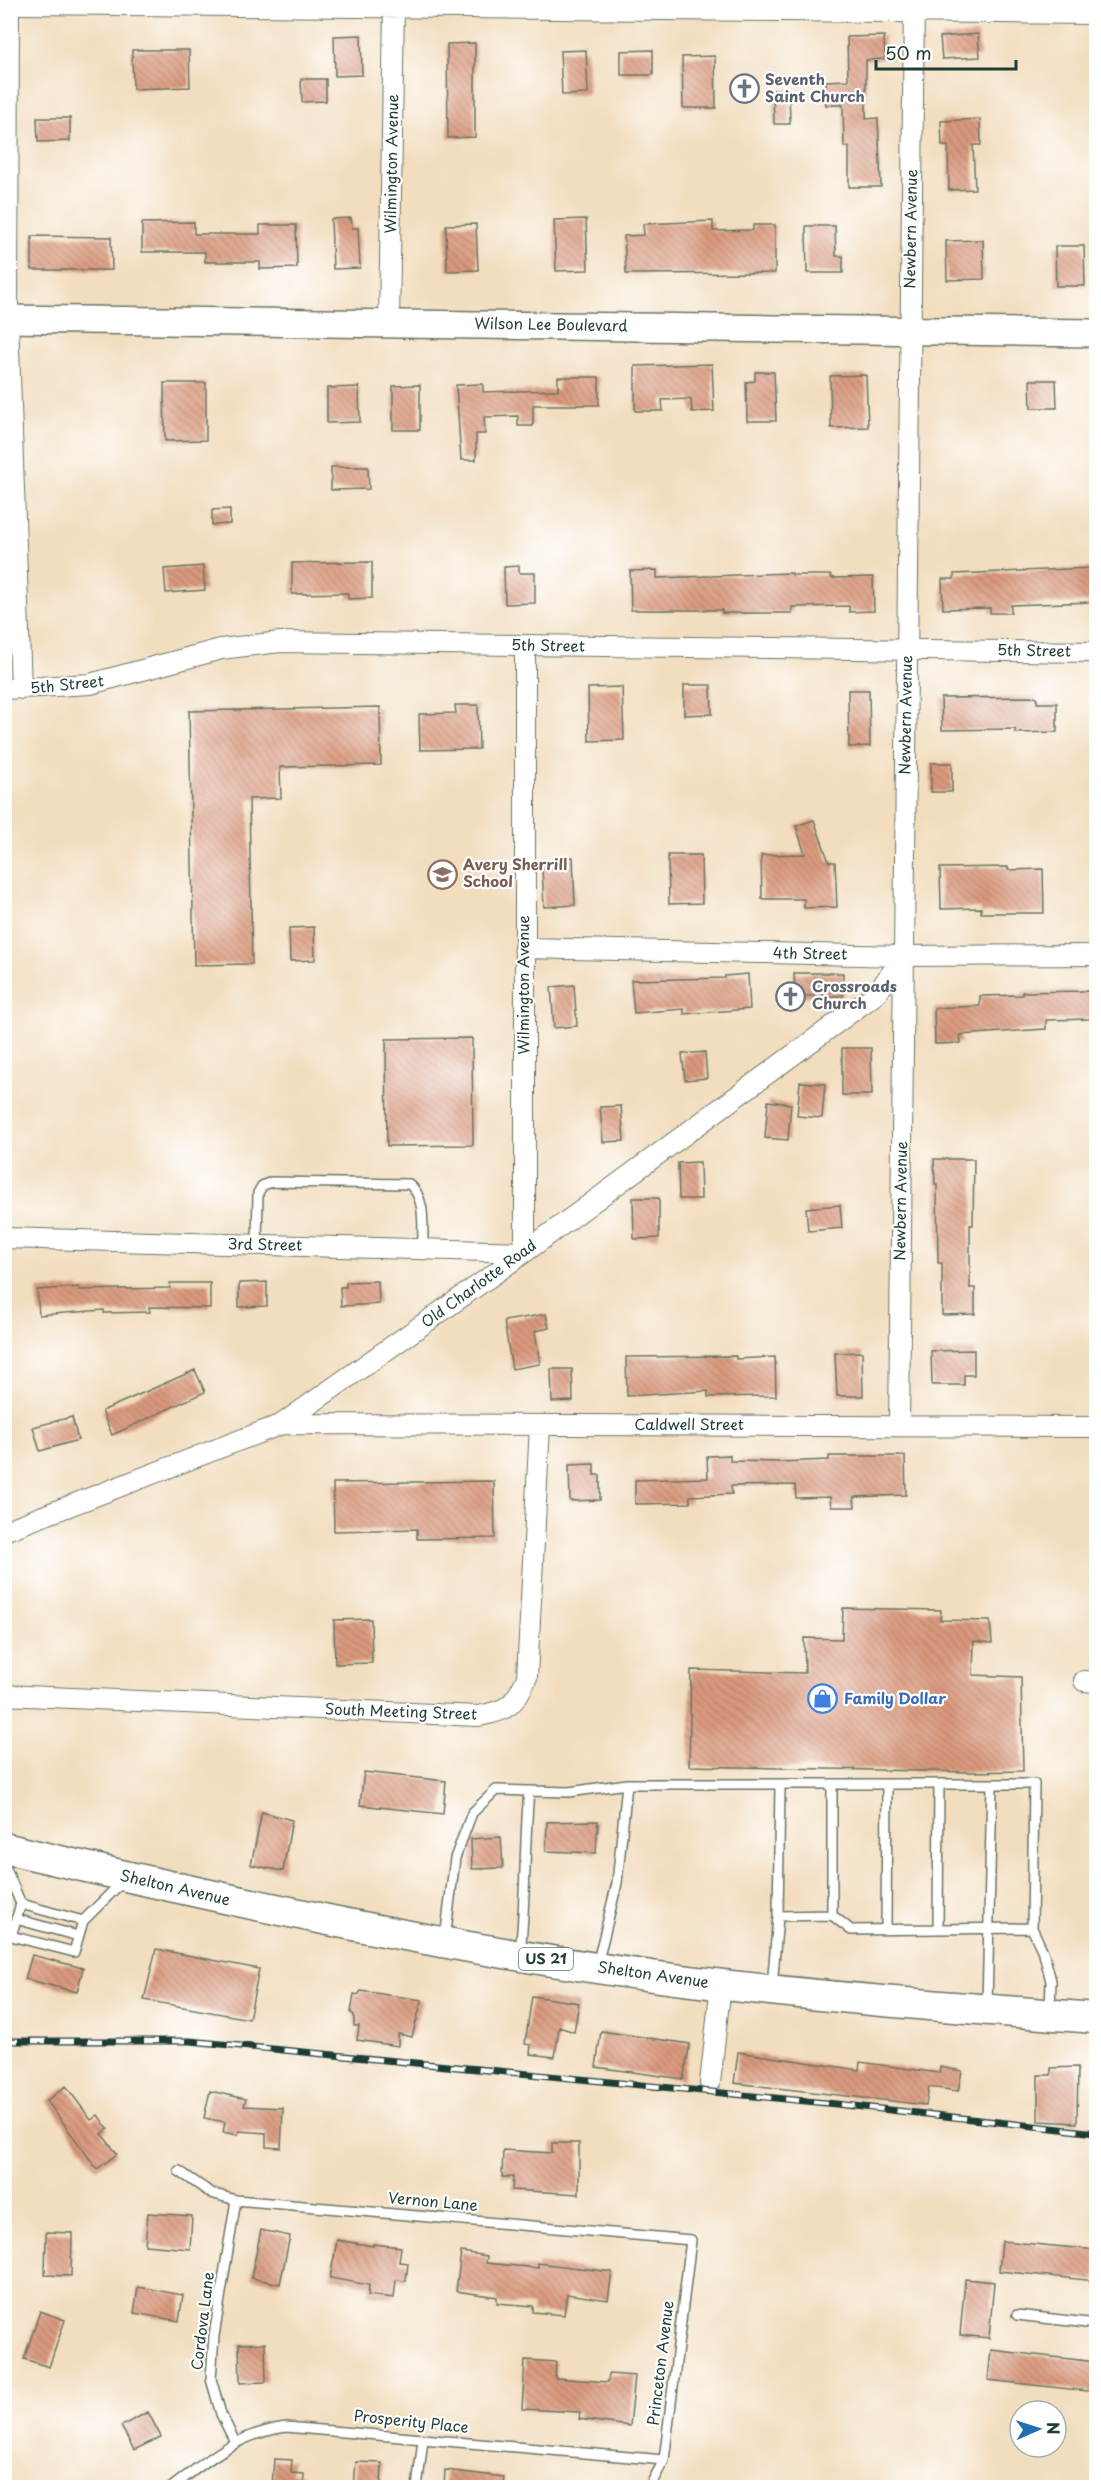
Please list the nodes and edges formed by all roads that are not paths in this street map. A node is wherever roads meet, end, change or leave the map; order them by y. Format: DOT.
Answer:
graph roads {
  1 [pos="9,4"];
  2 [pos="21,4"];
  3 [pos="394,6"];
  4 [pos="914,8"];
  5 [pos="1096,14"];
  6 [pos="6,319"];
  7 [pos="389,323"];
  8 [pos="910,330"];
  9 [pos="1096,333"];
  10 [pos="525,646"];
  11 [pos="907,650"];
  12 [pos="1096,652"];
  13 [pos="13,689"];
  14 [pos="524,948"];
  15 [pos="1096,955"];
  16 [pos="904,956"];
  17 [pos="4,1238"];
  18 [pos="256,1245"];
  19 [pos="423,1249"];
  20 [pos="525,1252"];
  21 [pos="282,1424"];
  22 [pos="540,1425"];
  23 [pos="899,1426"];
  24 [pos="1096,1427"];
  25 [pos="4,1531"];
  26 [pos="4,1695"];
  27 [pos="627,1784"];
  28 [pos="780,1784"];
  29 [pos="832,1784"];
  30 [pos="887,1784"];
  31 [pos="939,1784"];
  32 [pos="992,1784"];
  33 [pos="529,1791"];
  34 [pos="4,1848"];
  35 [pos="4,1864"];
  36 [pos="128,1877"];
  37 [pos="21,1904"];
  38 [pos="832,1915"];
  39 [pos="778,1916"];
  40 [pos="16,1919"];
  41 [pos="83,1921"];
  42 [pos="1032,1928"];
  43 [pos="886,1929"];
  44 [pos="938,1929"];
  45 [pos="990,1929"];
  46 [pos="78,1936"];
  47 [pos="445,1942"];
  48 [pos="520,1955"];
  49 [pos="597,1967"];
  50 [pos="721,1984"];
  51 [pos="772,1990"];
  52 [pos="987,2010"];
  53 [pos="1050,2015"];
  54 [pos="1096,2018"];
  55 [pos="710,2083"];
  56 [pos="179,2171"];
  57 [pos="236,2200"];
  58 [pos="691,2240"];
  59 [pos="1017,2315"];
  60 [pos="1096,2325"];
  61 [pos="423,2440"];
  62 [pos="235,2442"];
  63 [pos="664,2460"];
  64 [pos="171,2487"];
  65 [pos="417,2487"];
  66 [pos="649,2487"];
  1 -- 6 [label="street"];
  2 -- 3 [label="street"];
  3 -- 4 [label="street"];
  3 -- 7 [label="street, Wilmington Avenue"];
  4 -- 5 [label="street"];
  4 -- 8 [label="street, Newbern Avenue"];
  6 -- 7 [label="street, Wilson Lee Boulevard"];
  6 -- 13 [label="street"];
  7 -- 8 [label="street, Wilson Lee Boulevard"];
  8 -- 9 [label="street, Wilson Lee Boulevard"];
  8 -- 11 [label="street, Newbern Avenue"];
  10 -- 11 [label="street, 5th Street"];
  10 -- 13 [label="street, 5th Street"];
  10 -- 14 [label="street, Wilmington Avenue"];
  11 -- 12 [label="street, 5th Street"];
  11 -- 16 [label="street, Newbern Avenue"];
  14 -- 16 [label="street, 4th Street"];
  14 -- 20 [label="street, Wilmington Avenue"];
  15 -- 16 [label="street, 4th Street"];
  16 -- 20 [label="street, Old Charlotte Road"];
  16 -- 23 [label="street, Newbern Avenue"];
  17 -- 18 [label="street, 3rd Street"];
  18 -- 19 [label="street, 3rd Street"];
  18 -- 19 [label="lane"];
  19 -- 20 [label="street, 3rd Street"];
  20 -- 21 [label="street, Old Charlotte Road"];
  21 -- 22 [label="street, Caldwell Street"];
  21 -- 25 [label="street, Old Charlotte Road"];
  22 -- 23 [label="street, Caldwell Street"];
  22 -- 26 [label="street, South Meeting Street"];
  23 -- 24 [label="street, Caldwell Street"];
  27 -- 28 [label="lane"];
  27 -- 33 [label="lane"];
  27 -- 49 [label="lane"];
  28 -- 29 [label="lane"];
  28 -- 39 [label="lane"];
  29 -- 30 [label="lane"];
  29 -- 38 [label="lane"];
  30 -- 31 [label="lane"];
  30 -- 43 [label="lane"];
  31 -- 32 [label="lane"];
  31 -- 44 [label="lane"];
  32 -- 42 [label="lane"];
  32 -- 45 [label="lane"];
  33 -- 47 [label="lane"];
  33 -- 48 [label="lane"];
  34 -- 36 [label="main road, Shelton Avenue / US 21"];
  35 -- 37 [label="lane"];
  36 -- 41 [label="lane"];
  36 -- 47 [label="main road, Shelton Avenue / US 21"];
  37 -- 40 [label="lane"];
  37 -- 41 [label="lane"];
  38 -- 39 [label="lane"];
  38 -- 43 [label="lane"];
  39 -- 51 [label="lane"];
  40 -- 46 [label="lane"];
  40 -- 46 [label="lane"];
  41 -- 46 [label="lane"];
  42 -- 45 [label="lane"];
  42 -- 53 [label="lane"];
  43 -- 44 [label="lane"];
  44 -- 45 [label="lane"];
  45 -- 52 [label="lane"];
  47 -- 48 [label="main road, Shelton Avenue / US 21"];
  48 -- 49 [label="main road, Shelton Avenue / US 21"];
  49 -- 50 [label="main road, Shelton Avenue / US 21"];
  50 -- 51 [label="main road, Shelton Avenue / US 21"];
  50 -- 55 [label="street"];
  51 -- 52 [label="main road, Shelton Avenue / US 21"];
  52 -- 53 [label="main road, Shelton Avenue / US 21"];
  53 -- 54 [label="main road, Shelton Avenue / US 21"];
  56 -- 57 [label="lane, Vernon Lane"];
  57 -- 58 [label="lane, Vernon Lane"];
  57 -- 62 [label="lane, Cordova Lane"];
  58 -- 63 [label="lane, Princeton Avenue"];
  59 -- 60 [label="lane"];
  61 -- 62 [label="lane, Prosperity Place"];
  61 -- 63 [label="lane, Prosperity Place"];
  61 -- 65 [label="lane"];
  62 -- 64 [label="lane, Prosperity Place"];
  63 -- 66 [label="lane, Princeton Avenue"];
}
